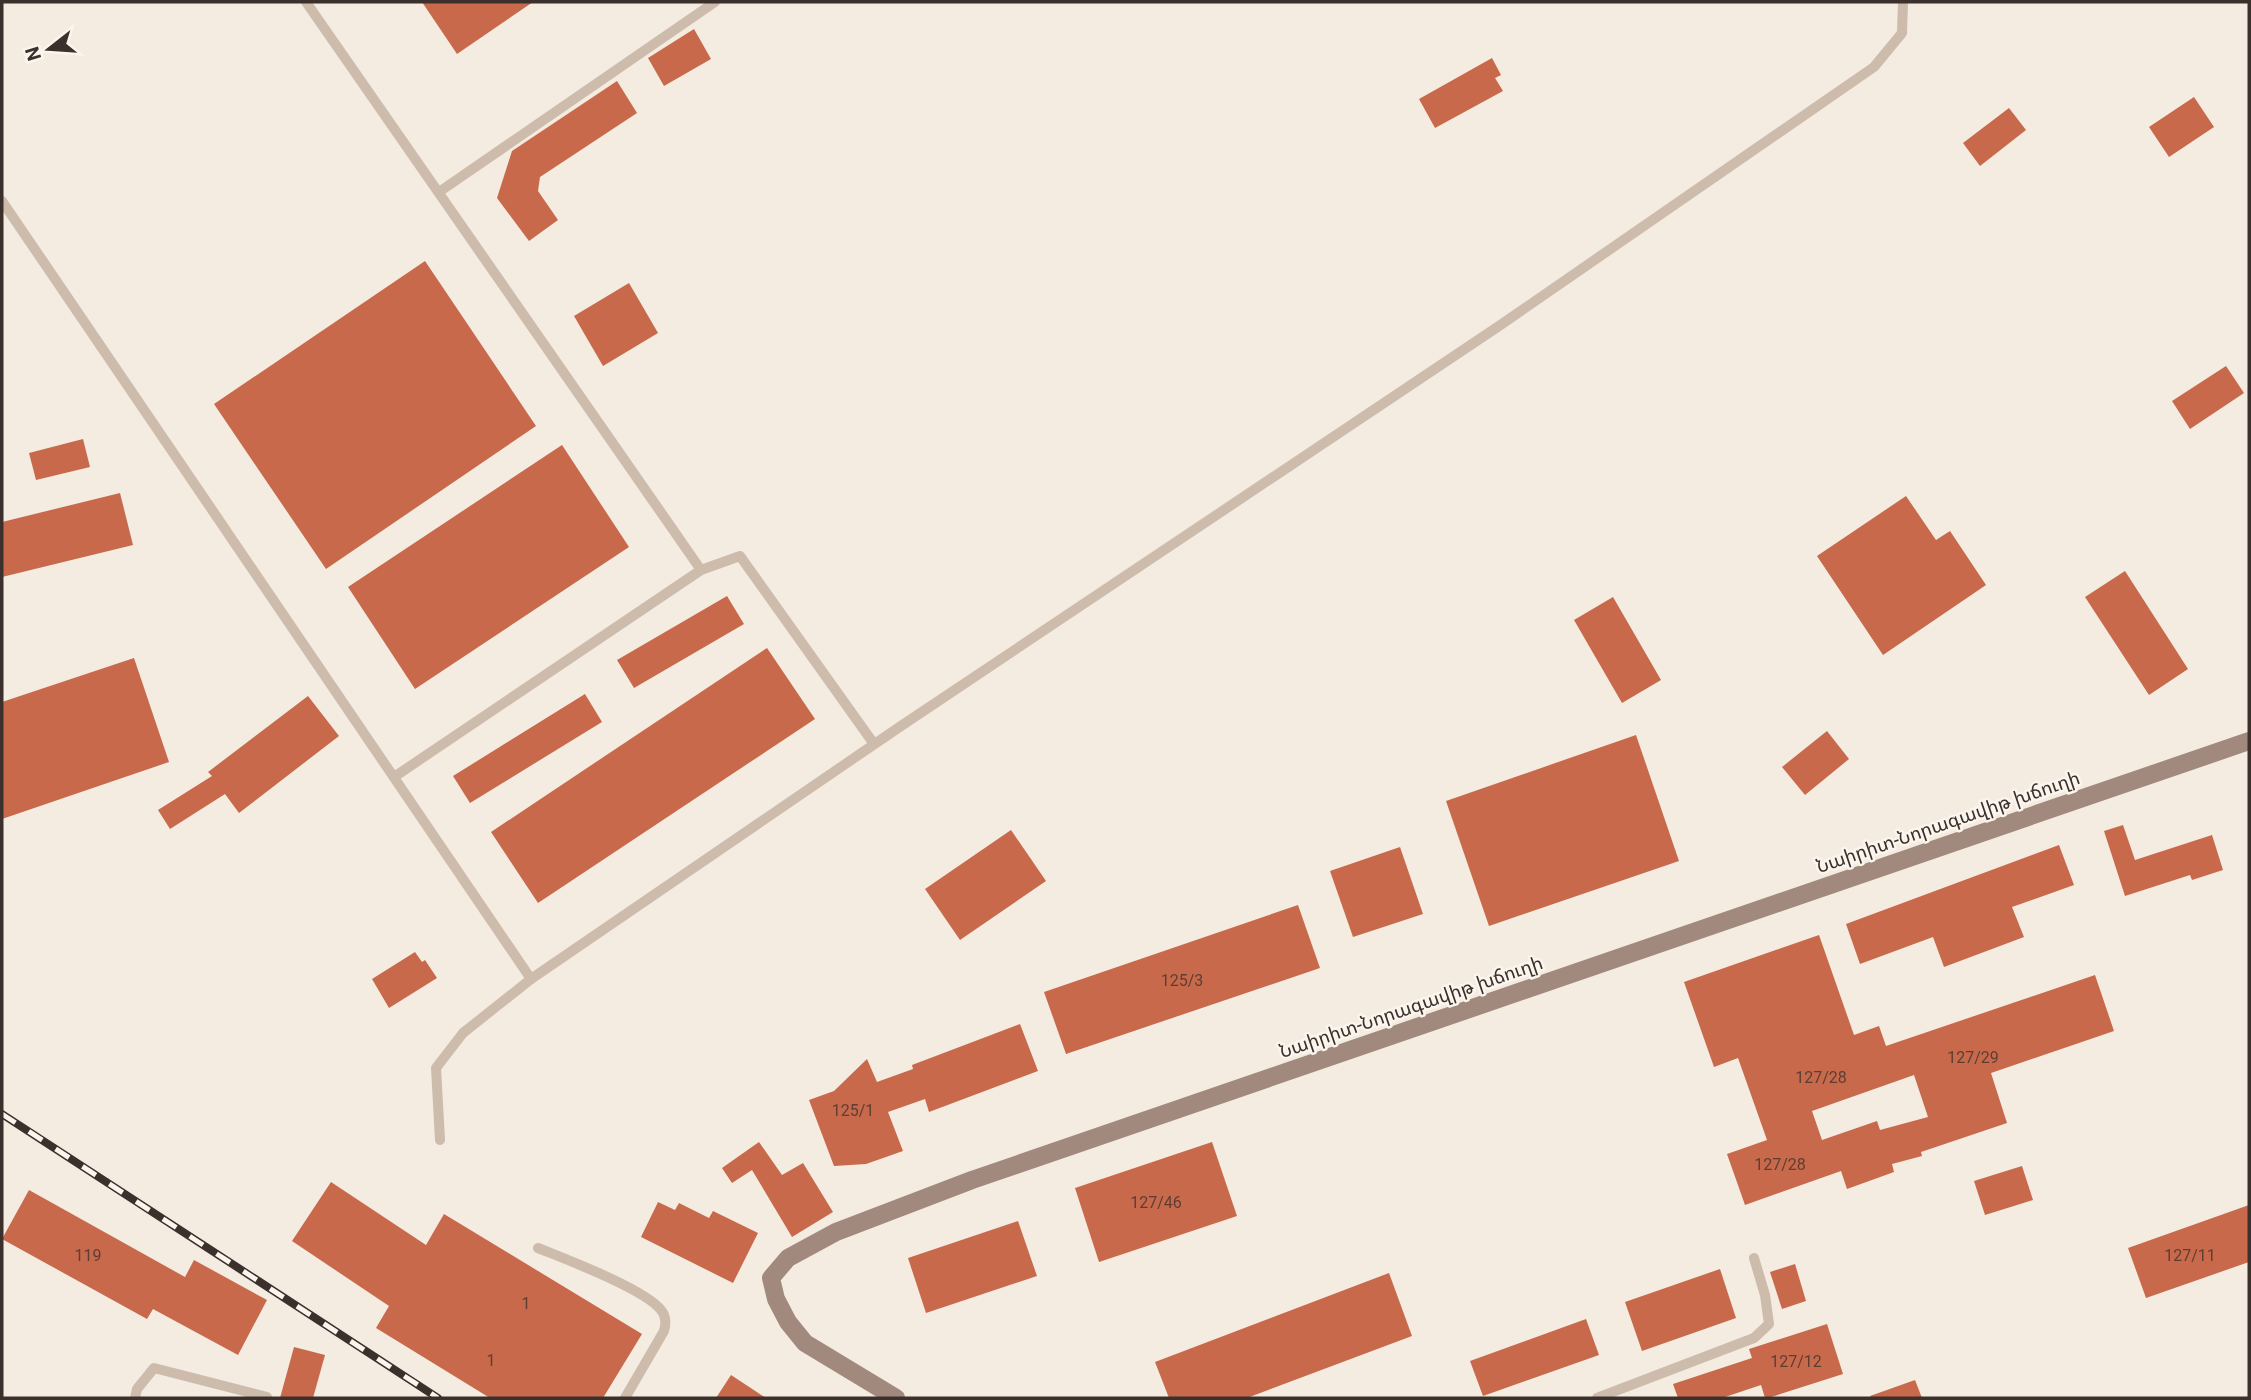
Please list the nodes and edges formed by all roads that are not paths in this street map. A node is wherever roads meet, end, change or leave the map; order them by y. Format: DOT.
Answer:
graph roads {
  1 [pos="306,2"];
  2 [pos="715,2"];
  3 [pos="1903,2"];
  4 [pos="439,192"];
  5 [pos="2,201"];
  6 [pos="701,570"];
  7 [pos="2249,741"];
  8 [pos="874,744"];
  9 [pos="394,777"];
  10 [pos="531,979"];
  11 [pos="440,1140"];
  12 [pos="538,1248"];
  13 [pos="1754,1258"];
  14 [pos="267,1397"];
  15 [pos="135,1398"];
  16 [pos="625,1398"];
  17 [pos="896,1398"];
  18 [pos="1597,1398"];
  1 -- 4 [label="lane"];
  2 -- 4 [label="lane"];
  3 -- 8 [label="lane"];
  4 -- 6 [label="lane"];
  5 -- 9 [label="lane"];
  6 -- 8 [label="lane"];
  6 -- 9 [label="lane"];
  7 -- 17 [label="street, Նաիրիտ-Նորագավիթ խճուղի"];
  8 -- 10 [label="lane"];
  9 -- 10 [label="lane"];
  10 -- 11 [label="lane"];
  12 -- 16 [label="lane"];
  13 -- 18 [label="lane"];
  14 -- 15 [label="lane"];
}
